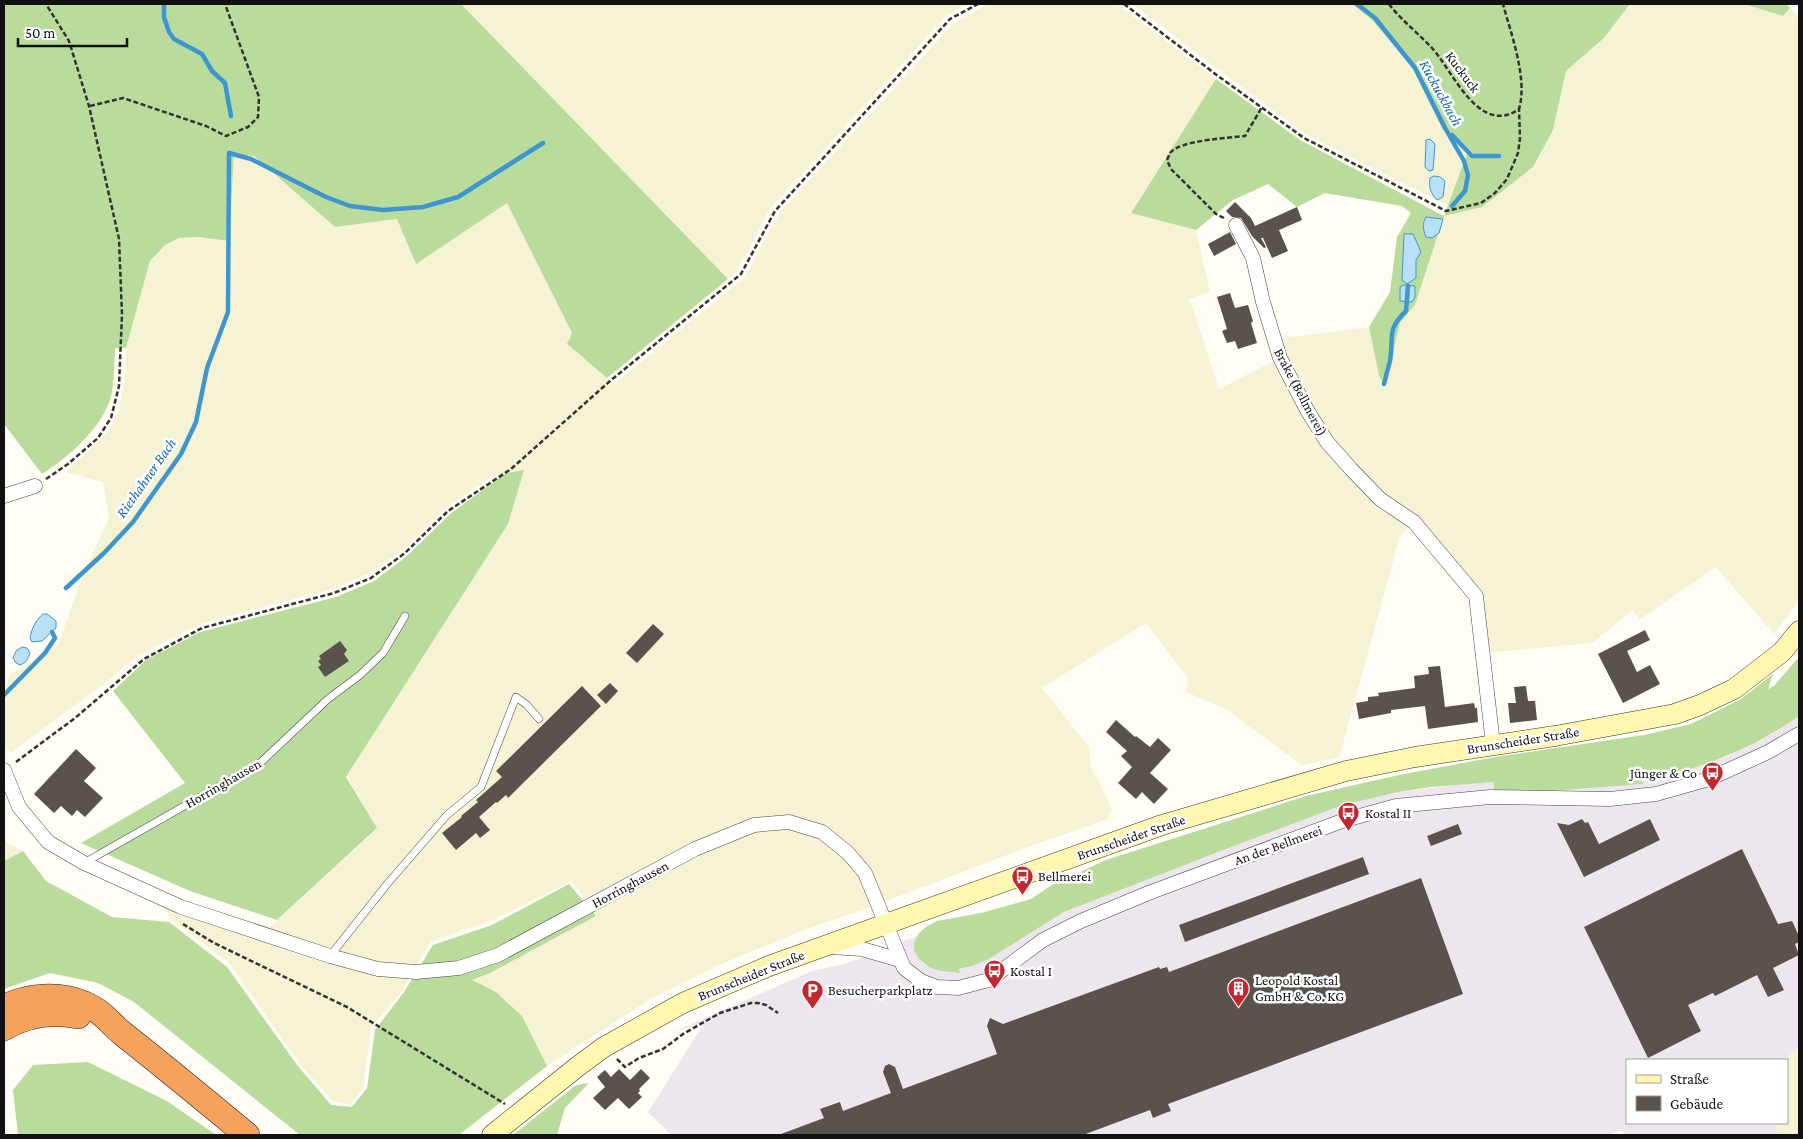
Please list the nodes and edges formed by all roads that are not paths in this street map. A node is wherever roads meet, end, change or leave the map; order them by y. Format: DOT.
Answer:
graph roads {
  1 [pos="1236,226"];
  2 [pos="35,486"];
  3 [pos="4,496"];
  4 [pos="405,616"];
  5 [pos="1799,631"];
  6 [pos="539,719"];
  7 [pos="1799,734"];
  8 [pos="1493,744"];
  9 [pos="4,771"];
  10 [pos="84,863"];
  11 [pos="886,924"];
  12 [pos="821,947"];
  13 [pos="330,956"];
  14 [pos="900,960"];
  15 [pos="4,1007"];
  16 [pos="4,1028"];
  17 [pos="119,1031"];
  18 [pos="247,1135"];
  19 [pos="492,1135"];
  1 -- 8 [label="street, Brake (Bellmerei)"];
  2 -- 3 [label="street"];
  4 -- 10 [label="lane, Horringhausen"];
  5 -- 8 [label="main road, Brunscheider Straße"];
  6 -- 13 [label="lane"];
  7 -- 14 [label="street, An der Bellmerei"];
  8 -- 11 [label="main road, Brunscheider Straße"];
  9 -- 10 [label="street, Horringhausen"];
  10 -- 13 [label="street, Horringhausen"];
  11 -- 12 [label="main road, Brunscheider Straße"];
  11 -- 13 [label="street, Horringhausen"];
  11 -- 14 [label="street, An der Bellmerei"];
  12 -- 14 [label="street, An der Bellmerei"];
  12 -- 19 [label="main road, Brunscheider Straße"];
  15 -- 17 [label="highway"];
  16 -- 17 [label="highway"];
  17 -- 18 [label="highway"];
}
